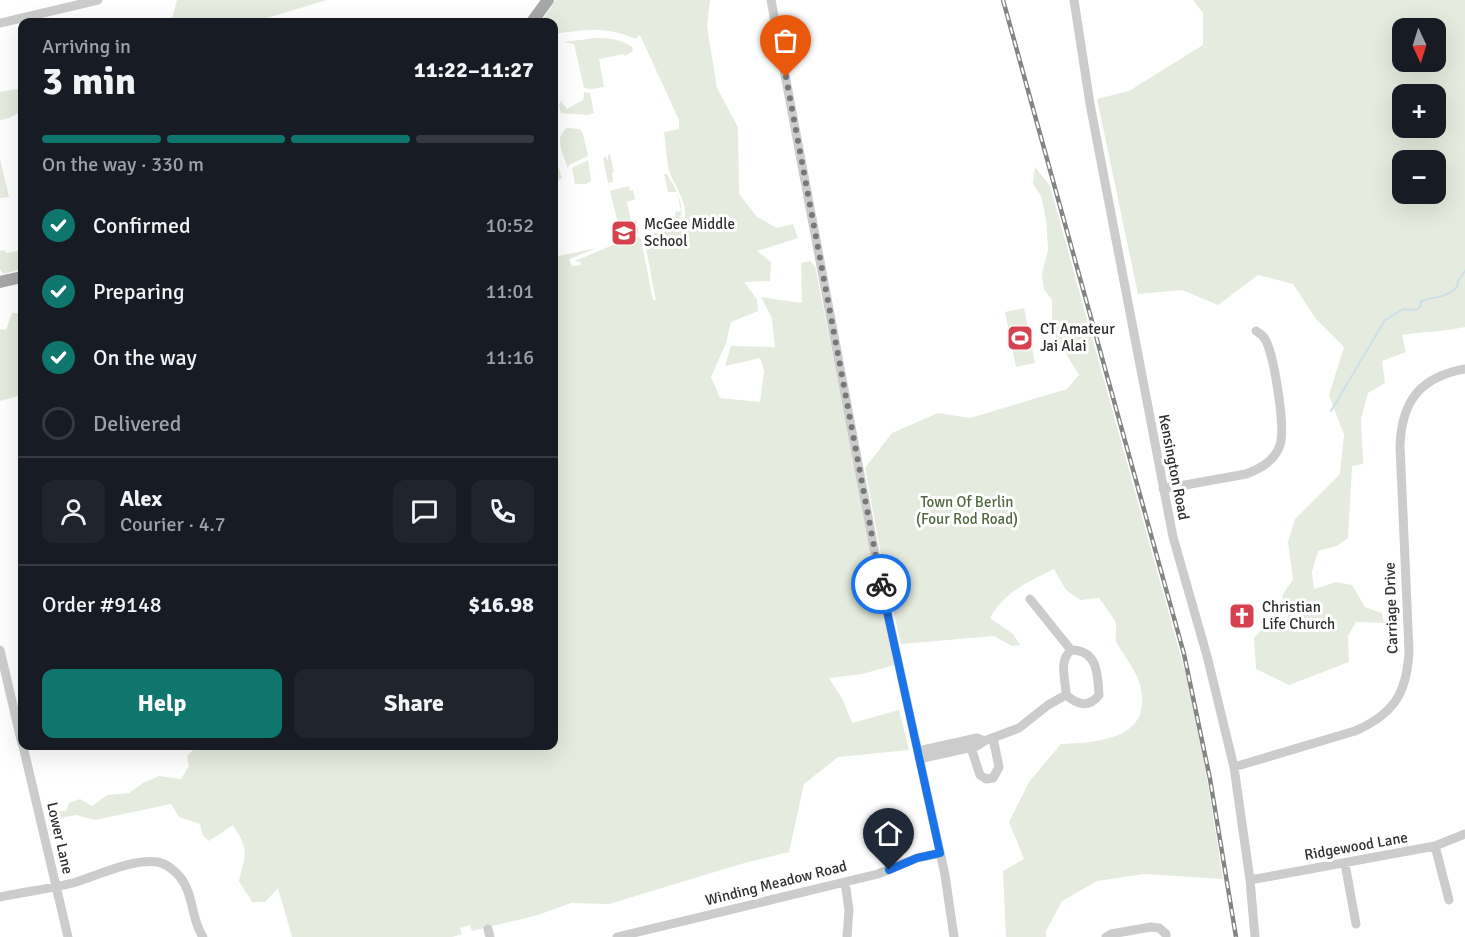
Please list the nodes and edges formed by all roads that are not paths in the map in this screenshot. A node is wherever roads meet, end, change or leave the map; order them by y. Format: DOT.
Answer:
graph roads {
  1 [pos="98,0"];
  2 [pos="548,0"];
  3 [pos="771,0"];
  4 [pos="1074,0"];
  5 [pos="21,18"];
  6 [pos="535,18"];
  7 [pos="18,19"];
  8 [pos="0,23"];
  9 [pos="18,278"];
  10 [pos="0,282"];
  11 [pos="1257,331"];
  12 [pos="1465,369"];
  13 [pos="1163,489"];
  14 [pos="1030,599"];
  15 [pos="0,650"];
  16 [pos="1071,650"];
  17 [pos="1066,695"];
  18 [pos="18,724"];
  19 [pos="988,739"];
  20 [pos="971,748"];
  21 [pos="24,750"];
  22 [pos="919,755"];
  23 [pos="1234,767"];
  24 [pos="1465,834"];
  25 [pos="1435,846"];
  26 [pos="940,853"];
  27 [pos="1345,864"];
  28 [pos="1250,880"];
  29 [pos="845,882"];
  30 [pos="56,886"];
  31 [pos="0,897"];
  32 [pos="1449,900"];
  33 [pos="1356,924"];
  34 [pos="629,936"];
  35 [pos="68,937"];
  36 [pos="203,937"];
  37 [pos="617,937"];
  38 [pos="848,937"];
  39 [pos="954,937"];
  40 [pos="1106,937"];
  41 [pos="1166,937"];
  42 [pos="1255,937"];
  1 -- 5 [label="street"];
  2 -- 6 [label="main road"];
  3 -- 22 [label="street"];
  4 -- 13 [label="street, Kensington Road"];
  7 -- 8 [label="street"];
  9 -- 10 [label="main road"];
  11 -- 13 [label="street"];
  12 -- 23 [label="street, Carriage Drive"];
  13 -- 23 [label="street, Kensington Road"];
  14 -- 16 [label="street"];
  15 -- 18 [label="street, Lower Lane"];
  16 -- 17 [label="street"];
  16 -- 17 [label="street"];
  17 -- 19 [label="street"];
  19 -- 20 [label="street"];
  19 -- 20 [label="street"];
  19 -- 22 [label="street"];
  20 -- 22 [label="street"];
  21 -- 30 [label="street, Lower Lane"];
  22 -- 26 [label="street"];
  23 -- 28 [label="street, Kensington Road"];
  24 -- 25 [label="street, Ridgewood Lane"];
  25 -- 27 [label="street, Ridgewood Lane"];
  25 -- 32 [label="street"];
  26 -- 29 [label="street, Winding Meadow Road"];
  26 -- 39 [label="street"];
  27 -- 28 [label="street, Ridgewood Lane"];
  27 -- 33 [label="street"];
  28 -- 42 [label="street, Kensington Road"];
  29 -- 34 [label="street, Winding Meadow Road"];
  29 -- 38 [label="street"];
  30 -- 31 [label="street"];
  30 -- 35 [label="street, Lower Lane"];
  30 -- 36 [label="street"];
  34 -- 37 [label="street, Winding Meadow Road"];
  40 -- 41 [label="street"];
}
